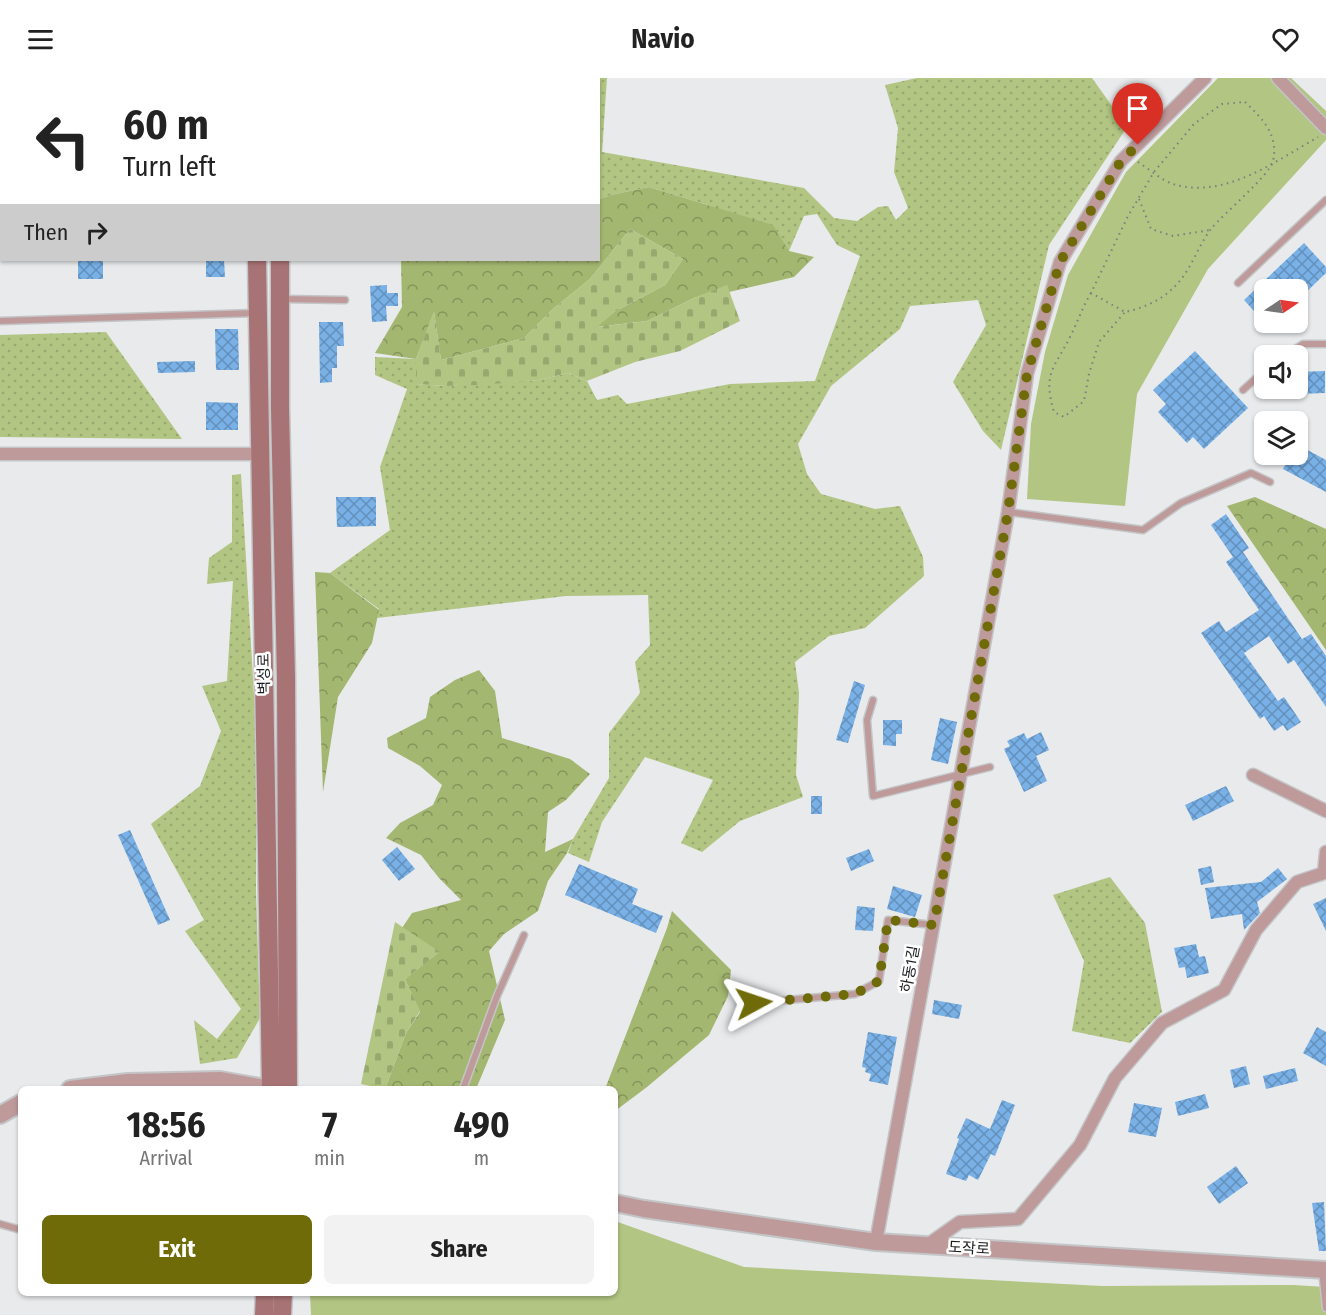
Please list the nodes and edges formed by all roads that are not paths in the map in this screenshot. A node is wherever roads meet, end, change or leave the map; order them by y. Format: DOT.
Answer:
graph roads {
  1 [pos="1205,78"];
  2 [pos="1278,78"];
  3 [pos="1326,128"];
  4 [pos="1326,200"];
  5 [pos="257,261"];
  6 [pos="280,261"];
  7 [pos="1238,283"];
  8 [pos="280,299"];
  9 [pos="345,300"];
  10 [pos="258,313"];
  11 [pos="0,321"];
  12 [pos="1326,344"];
  13 [pos="1302,345"];
  14 [pos="1254,380"];
  15 [pos="1243,390"];
  16 [pos="0,454"];
  17 [pos="260,454"];
  18 [pos="1270,482"];
  19 [pos="1008,512"];
  20 [pos="873,700"];
  21 [pos="990,766"];
  22 [pos="961,774"];
  23 [pos="1253,775"];
  24 [pos="1326,811"];
  25 [pos="1326,852"];
  26 [pos="934,925"];
  27 [pos="524,935"];
  28 [pos="754,1003"];
  29 [pos="95,1086"];
  30 [pos="254,1086"];
  31 [pos="271,1086"];
  32 [pos="288,1086"];
  33 [pos="464,1086"];
  34 [pos="18,1105"];
  35 [pos="0,1115"];
  36 [pos="618,1204"];
  37 [pos="0,1224"];
  38 [pos="18,1229"];
  39 [pos="876,1242"];
  40 [pos="926,1246"];
  41 [pos="1324,1270"];
  42 [pos="265,1296"];
  43 [pos="283,1296"];
  44 [pos="1326,1308"];
  45 [pos="264,1315"];
  46 [pos="282,1315"];
  1 -- 19 [label="street, 하동1길"];
  2 -- 3 [label="street"];
  4 -- 7 [label="lane"];
  5 -- 10 [label="main road, 벽성로"];
  6 -- 8 [label="main road, 벽성로"];
  8 -- 9 [label="lane"];
  8 -- 32 [label="main road, 벽성로"];
  10 -- 11 [label="lane"];
  10 -- 17 [label="main road, 벽성로"];
  12 -- 13 [label="lane"];
  14 -- 15 [label="lane"];
  16 -- 17 [label="street"];
  17 -- 31 [label="main road, 벽성로"];
  18 -- 19 [label="lane"];
  19 -- 22 [label="street, 하동1길"];
  20 -- 22 [label="lane"];
  21 -- 22 [label="lane"];
  22 -- 26 [label="street, 하동1길"];
  23 -- 24 [label="street"];
  25 -- 40 [label="street"];
  26 -- 28 [label="lane"];
  26 -- 39 [label="street, 하동1길"];
  27 -- 33 [label="lane"];
  29 -- 30 [label="street"];
  34 -- 35 [label="street"];
  36 -- 39 [label="street, 도작로"];
  37 -- 38 [label="lane"];
  39 -- 40 [label="street, 도작로"];
  40 -- 41 [label="street, 도작로"];
  41 -- 44 [label="lane"];
  42 -- 45 [label="main road"];
  43 -- 46 [label="main road"];
}
